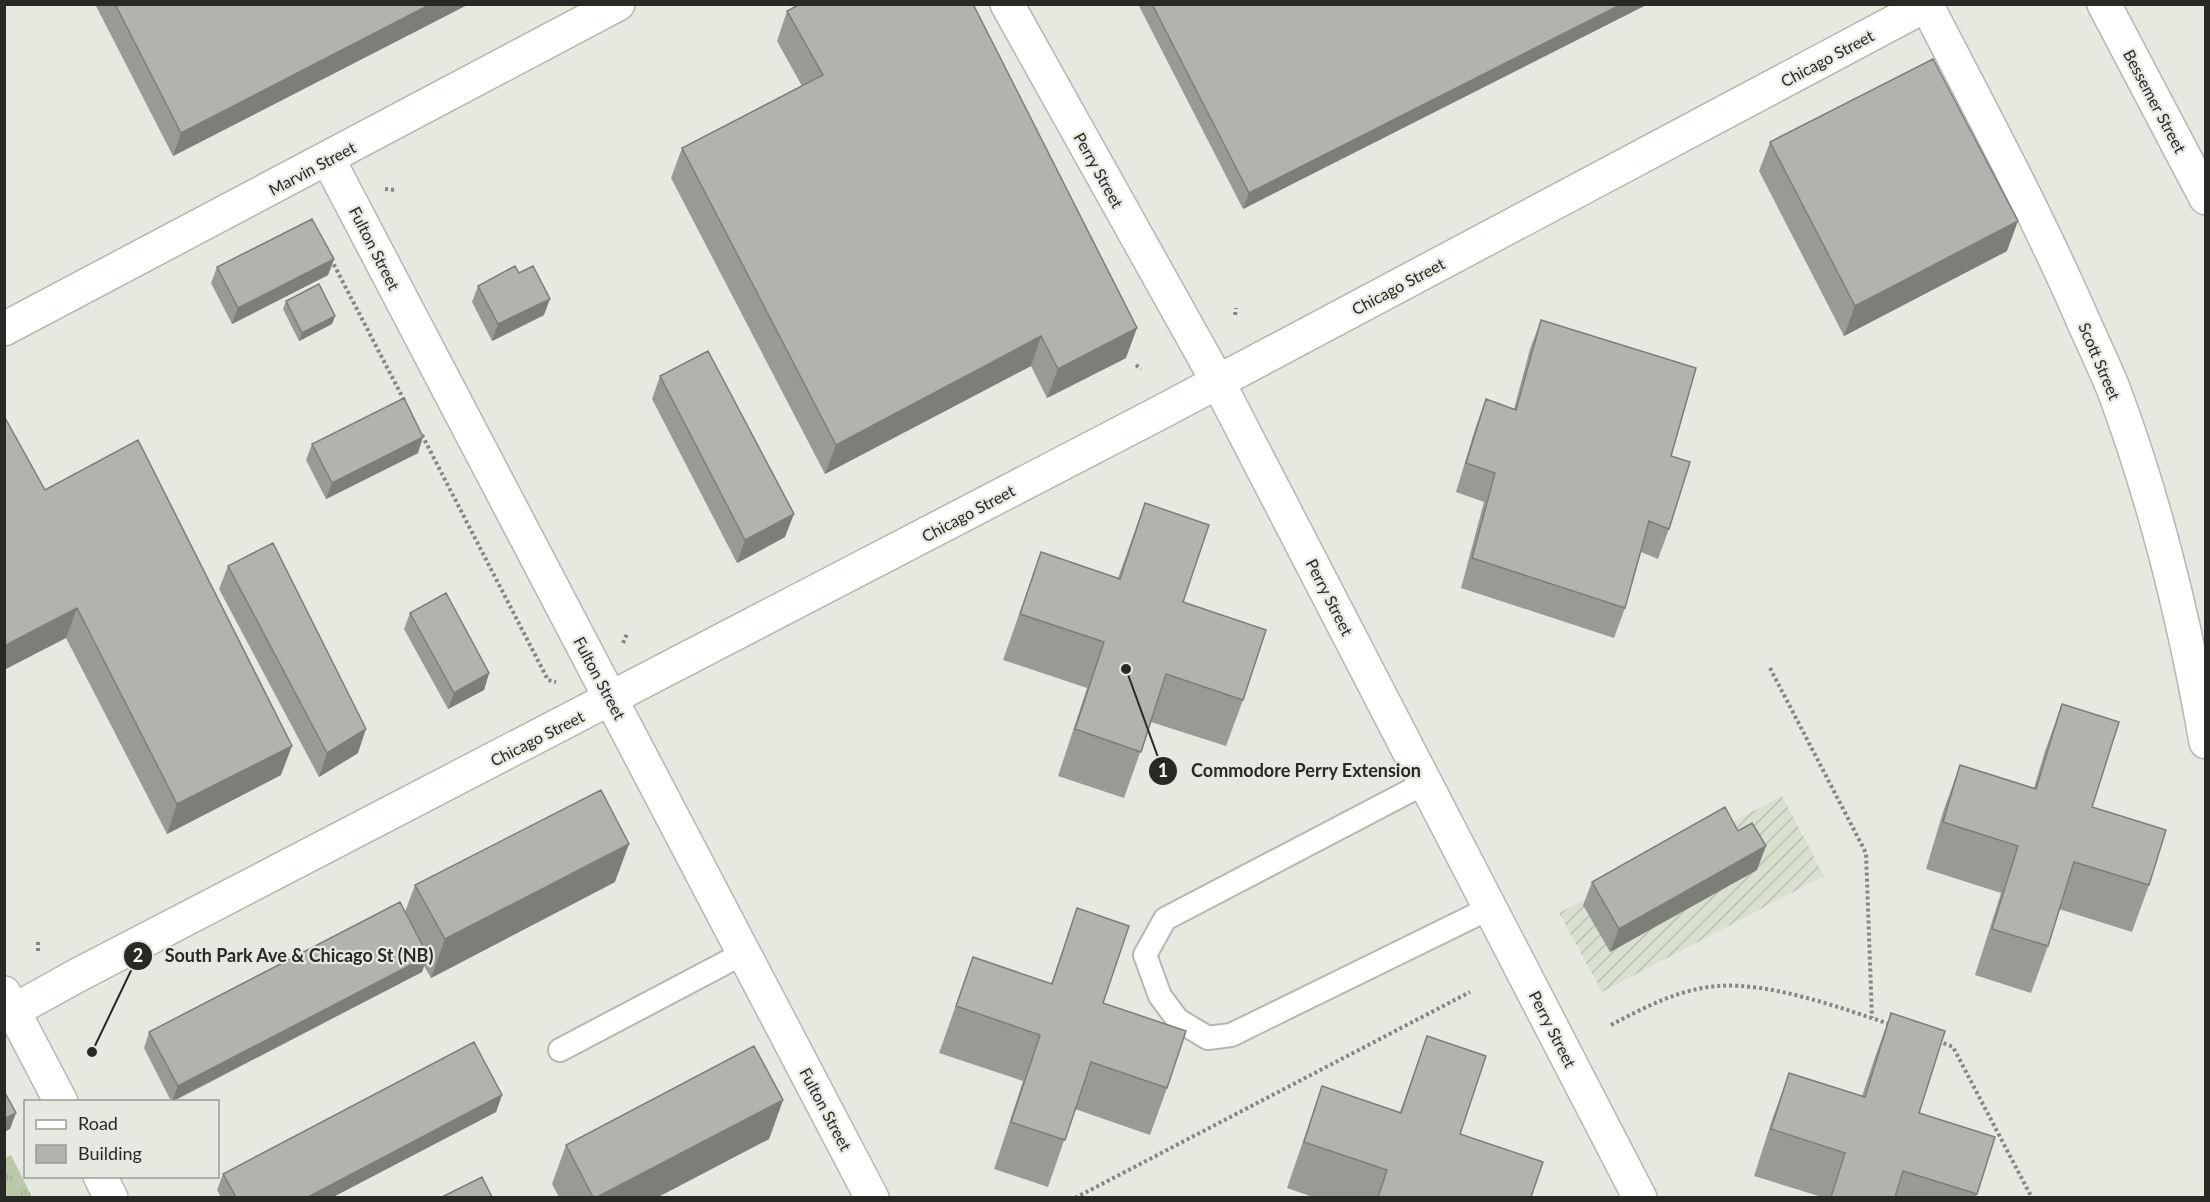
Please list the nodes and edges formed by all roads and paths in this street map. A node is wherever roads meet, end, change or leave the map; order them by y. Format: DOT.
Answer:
graph roads {
  1 [pos="618,4"];
  2 [pos="1006,4"];
  3 [pos="2104,4"];
  4 [pos="1927,5"];
  5 [pos="328,159"];
  6 [pos="2205,198"];
  7 [pos="331,258"];
  8 [pos="1236,308"];
  9 [pos="1235,315"];
  10 [pos="4,329"];
  11 [pos="1136,365"];
  12 [pos="1141,369"];
  13 [pos="1218,382"];
  14 [pos="407,406"];
  15 [pos="418,427"];
  16 [pos="627,634"];
  17 [pos="623,644"];
  18 [pos="1770,668"];
  19 [pos="556,682"];
  20 [pos="611,699"];
  21 [pos="2205,742"];
  22 [pos="1425,783"];
  23 [pos="1490,908"];
  24 [pos="38,941"];
  25 [pos="38,951"];
  26 [pos="744,952"];
  27 [pos="1470,992"];
  28 [pos="8,1007"];
  29 [pos="1872,1018"];
  30 [pos="1611,1024"];
  31 [pos="1902,1029"];
  32 [pos="1933,1040"];
  33 [pos="560,1050"];
  34 [pos="60,1100"];
  35 [pos="101,1178"];
  36 [pos="111,1197"];
  37 [pos="872,1197"];
  38 [pos="1075,1197"];
  39 [pos="1640,1197"];
  40 [pos="2032,1197"];
  1 -- 5 [label="street, Marvin Street"];
  2 -- 13 [label="street, Perry Street"];
  3 -- 6 [label="street, Bessemer Street"];
  4 -- 13 [label="street, Chicago Street"];
  4 -- 21 [label="street, Scott Street"];
  5 -- 10 [label="street, Marvin Street"];
  5 -- 20 [label="street, Fulton Street"];
  7 -- 14 [label="path"];
  8 -- 9 [label="path"];
  11 -- 12 [label="path"];
  13 -- 20 [label="street, Chicago Street"];
  13 -- 22 [label="street, Perry Street"];
  15 -- 19 [label="path"];
  16 -- 17 [label="path"];
  18 -- 29 [label="path"];
  20 -- 26 [label="street, Fulton Street"];
  20 -- 28 [label="street, Chicago Street"];
  22 -- 23 [label="street, Perry Street"];
  22 -- 23 [label="lane"];
  23 -- 39 [label="street, Perry Street"];
  24 -- 25 [label="path"];
  26 -- 33 [label="lane"];
  26 -- 37 [label="street, Fulton Street"];
  27 -- 38 [label="path"];
  28 -- 34 [label="street"];
  29 -- 30 [label="path"];
  29 -- 31 [label="path"];
  32 -- 40 [label="path"];
  35 -- 36 [label="street"];
}
